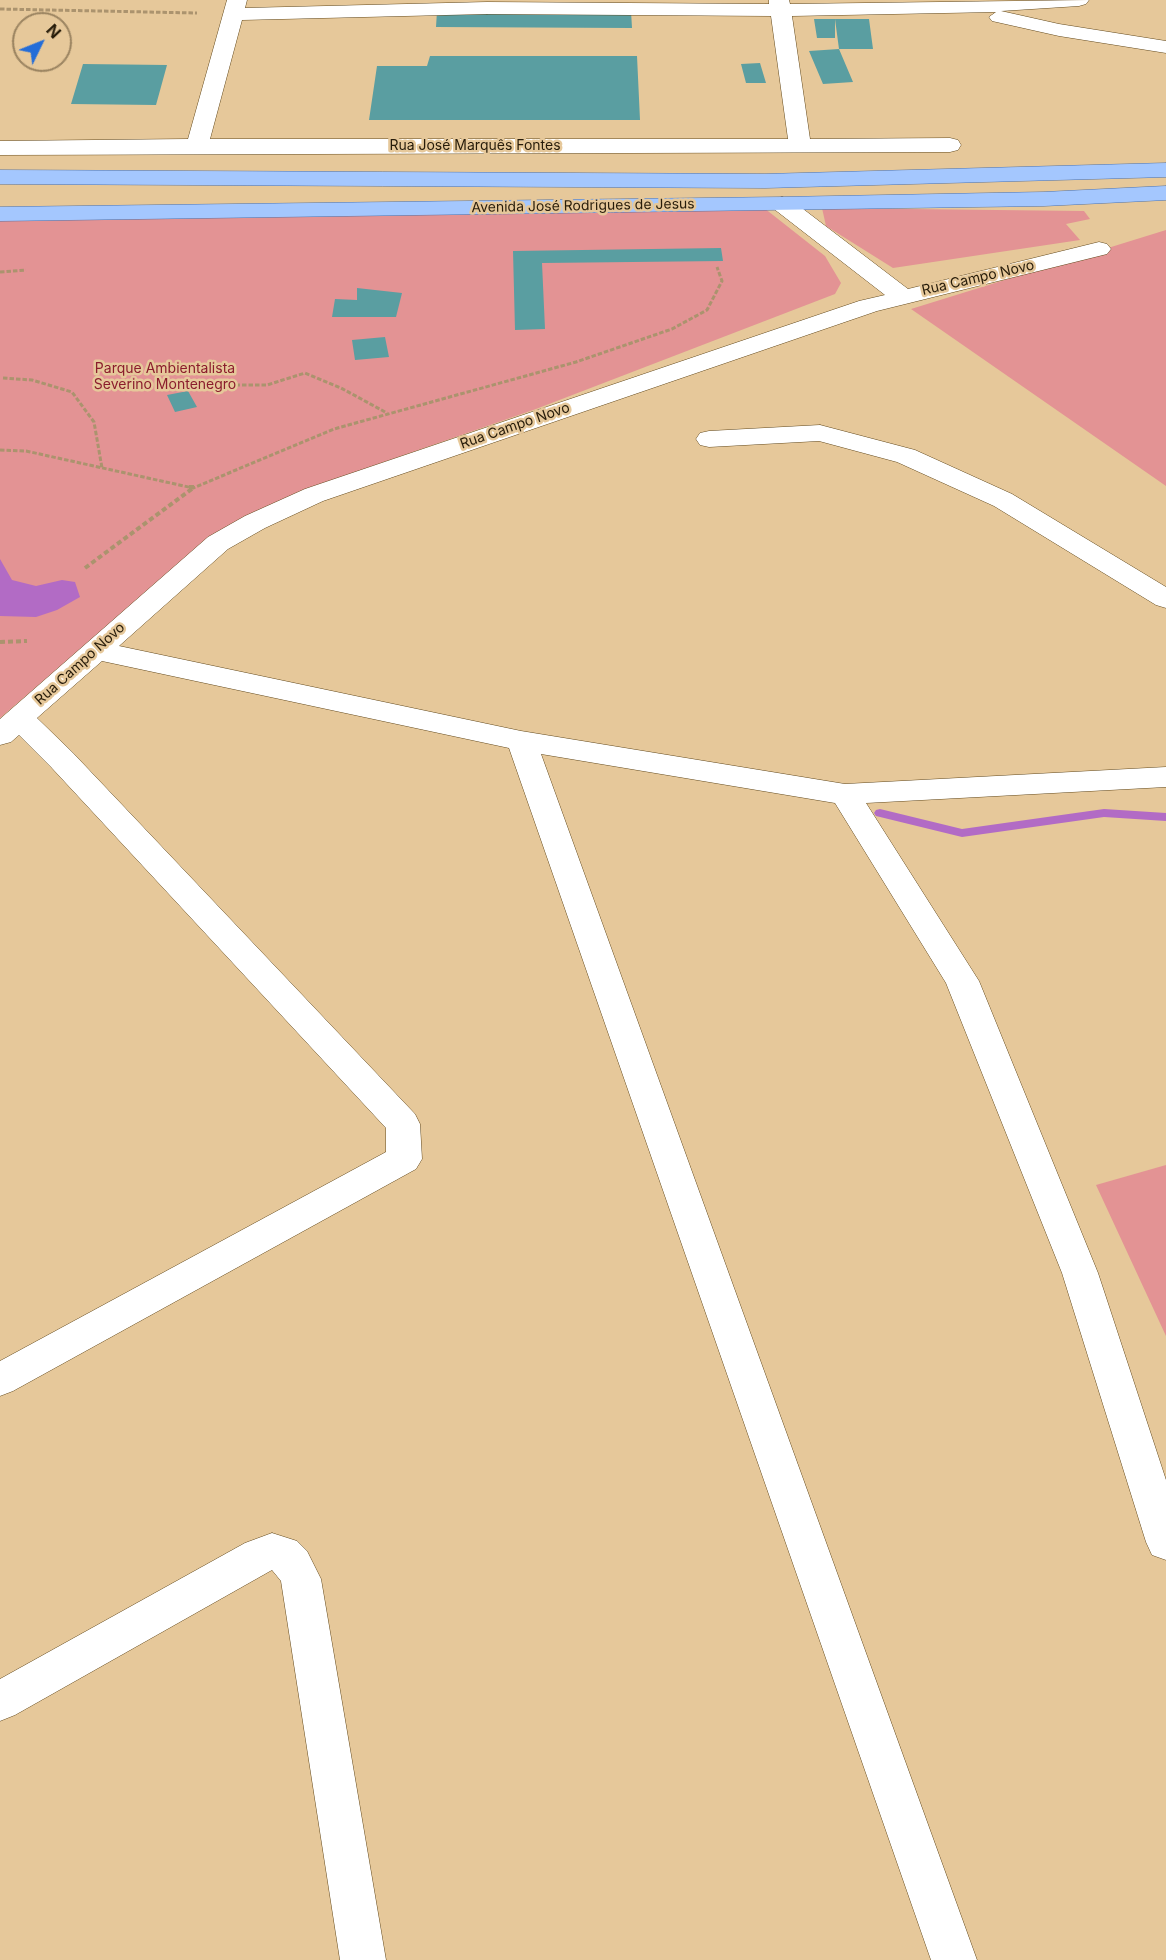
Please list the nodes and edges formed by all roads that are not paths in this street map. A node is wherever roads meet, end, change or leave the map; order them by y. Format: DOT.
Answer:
graph roads {
  1 [pos="1079,0"];
  2 [pos="1037,2"];
  3 [pos="488,4"];
  4 [pos="780,5"];
  5 [pos="235,7"];
  6 [pos="956,8"];
  7 [pos="1166,47"];
  8 [pos="950,145"];
  9 [pos="197,146"];
  10 [pos="800,146"];
  11 [pos="0,148"];
  12 [pos="1166,170"];
  13 [pos="0,177"];
  14 [pos="1166,194"];
  15 [pos="782,204"];
  16 [pos="0,213"];
  17 [pos="1099,249"];
  18 [pos="902,296"];
  19 [pos="709,439"];
  20 [pos="1166,599"];
  21 [pos="95,650"];
  22 [pos="9,727"];
  23 [pos="521,741"];
  24 [pos="1166,777"];
  25 [pos="844,794"];
  26 [pos="0,1380"];
  27 [pos="1166,1542"];
  28 [pos="0,1701"];
  29 [pos="363,1960"];
  30 [pos="954,1960"];
  1 -- 2 [label="street"];
  2 -- 6 [label="street"];
  3 -- 4 [label="street"];
  3 -- 5 [label="street"];
  4 -- 6 [label="street"];
  4 -- 10 [label="street"];
  5 -- 9 [label="street"];
  6 -- 7 [label="street"];
  8 -- 10 [label="street, Rua José Marquês Fontes"];
  9 -- 10 [label="street, Rua José Marquês Fontes"];
  9 -- 11 [label="street, Rua José Marquês Fontes"];
  12 -- 13 [label="main road, Avenida José Rodrigues de Jesus"];
  14 -- 15 [label="main road, Avenida José Rodrigues de Jesus"];
  15 -- 16 [label="main road, Avenida José Rodrigues de Jesus"];
  15 -- 18 [label="street"];
  17 -- 18 [label="street, Rua Campo Novo"];
  18 -- 21 [label="street, Rua Campo Novo"];
  19 -- 20 [label="street"];
  21 -- 22 [label="street, Rua Campo Novo"];
  21 -- 23 [label="street"];
  22 -- 26 [label="street"];
  23 -- 25 [label="street"];
  23 -- 30 [label="street"];
  24 -- 25 [label="street"];
  25 -- 27 [label="street"];
  28 -- 29 [label="street"];
}
